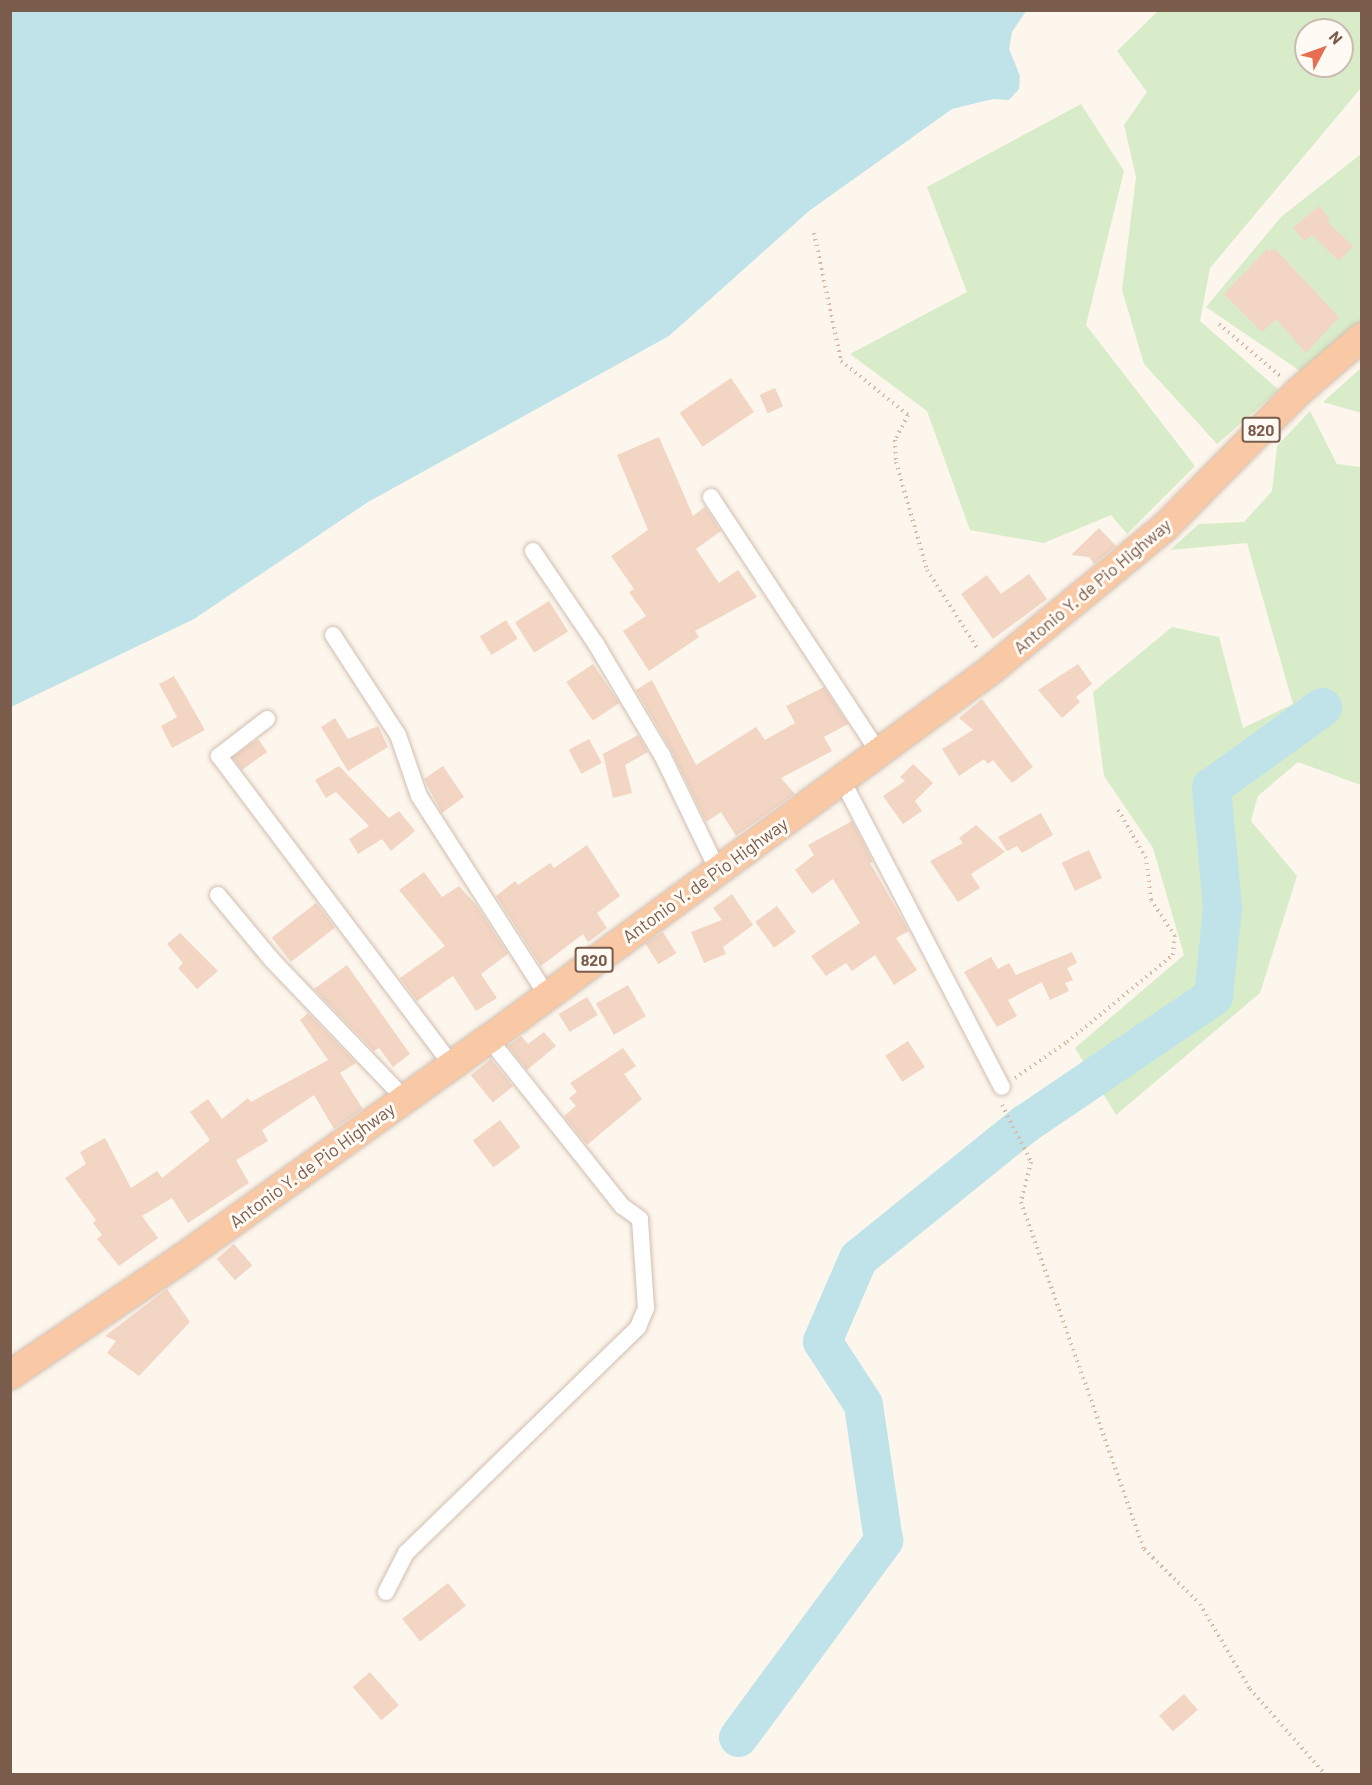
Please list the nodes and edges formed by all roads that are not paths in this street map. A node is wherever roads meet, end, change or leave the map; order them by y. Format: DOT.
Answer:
graph roads {
  1 [pos="1362,338"];
  2 [pos="711,498"];
  3 [pos="533,551"];
  4 [pos="333,634"];
  5 [pos="267,719"];
  6 [pos="880,754"];
  7 [pos="842,780"];
  8 [pos="718,871"];
  9 [pos="218,895"];
  10 [pos="546,994"];
  11 [pos="489,1039"];
  12 [pos="452,1065"];
  13 [pos="1002,1095"];
  14 [pos="404,1098"];
  15 [pos="10,1375"];
  16 [pos="386,1592"];
  1 -- 6 [label="highway, Antonio Y. de Pio Highway / 820"];
  2 -- 6 [label="street"];
  3 -- 8 [label="street"];
  4 -- 10 [label="street"];
  5 -- 12 [label="street"];
  6 -- 7 [label="highway, Antonio Y. de Pio Highway / 820"];
  7 -- 8 [label="highway, Antonio Y. de Pio Highway / 820"];
  7 -- 13 [label="street"];
  8 -- 10 [label="highway, Antonio Y. de Pio Highway / 820"];
  9 -- 14 [label="street"];
  10 -- 11 [label="highway, Antonio Y. de Pio Highway / 820"];
  11 -- 12 [label="highway, Antonio Y. de Pio Highway / 820"];
  11 -- 16 [label="street"];
  12 -- 14 [label="highway, Antonio Y. de Pio Highway / 820"];
  14 -- 15 [label="highway, Antonio Y. de Pio Highway / 820"];
}
